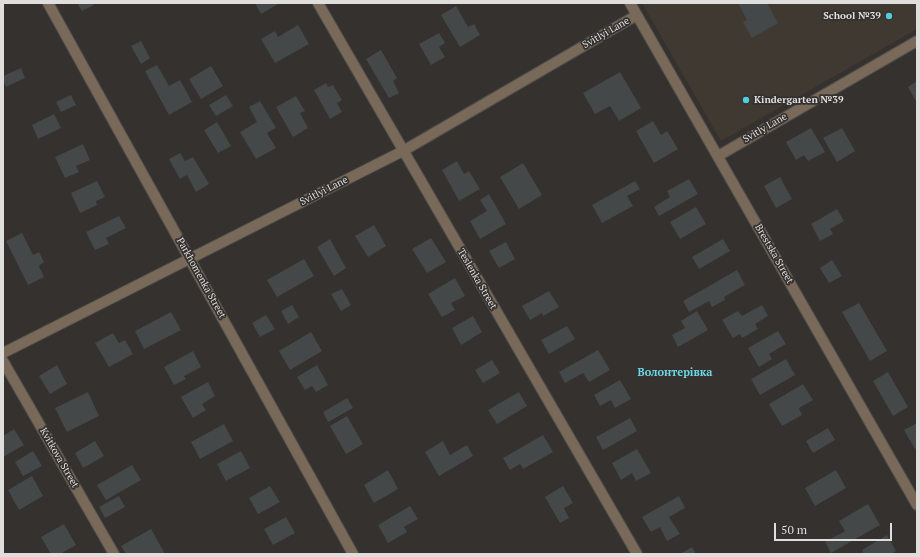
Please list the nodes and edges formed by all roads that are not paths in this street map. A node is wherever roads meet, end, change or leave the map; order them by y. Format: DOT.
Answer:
graph roads {
  1 [pos="48,3"];
  2 [pos="318,3"];
  3 [pos="630,3"];
  4 [pos="637,15"];
  5 [pos="917,41"];
  6 [pos="403,150"];
  7 [pos="718,156"];
  8 [pos="190,258"];
  9 [pos="3,353"];
  10 [pos="3,361"];
  11 [pos="917,505"];
  12 [pos="114,554"];
  13 [pos="353,554"];
  14 [pos="637,554"];
  1 -- 8 [label="street, Parkhomenka Street"];
  2 -- 6 [label="street, Teslenka Street"];
  3 -- 4 [label="street, Brestska Street"];
  4 -- 6 [label="street, Svitlyi Lane"];
  4 -- 7 [label="street, Brestska Street"];
  5 -- 7 [label="street, Svitly Lane"];
  6 -- 8 [label="street, Svitlyi Lane"];
  6 -- 14 [label="street, Teslenka Street"];
  7 -- 11 [label="street, Brestska Street"];
  8 -- 9 [label="street, Svitlyi Lane"];
  8 -- 13 [label="street, Parkhomenka Street"];
  10 -- 12 [label="street, Kvitkova Street"];
}
